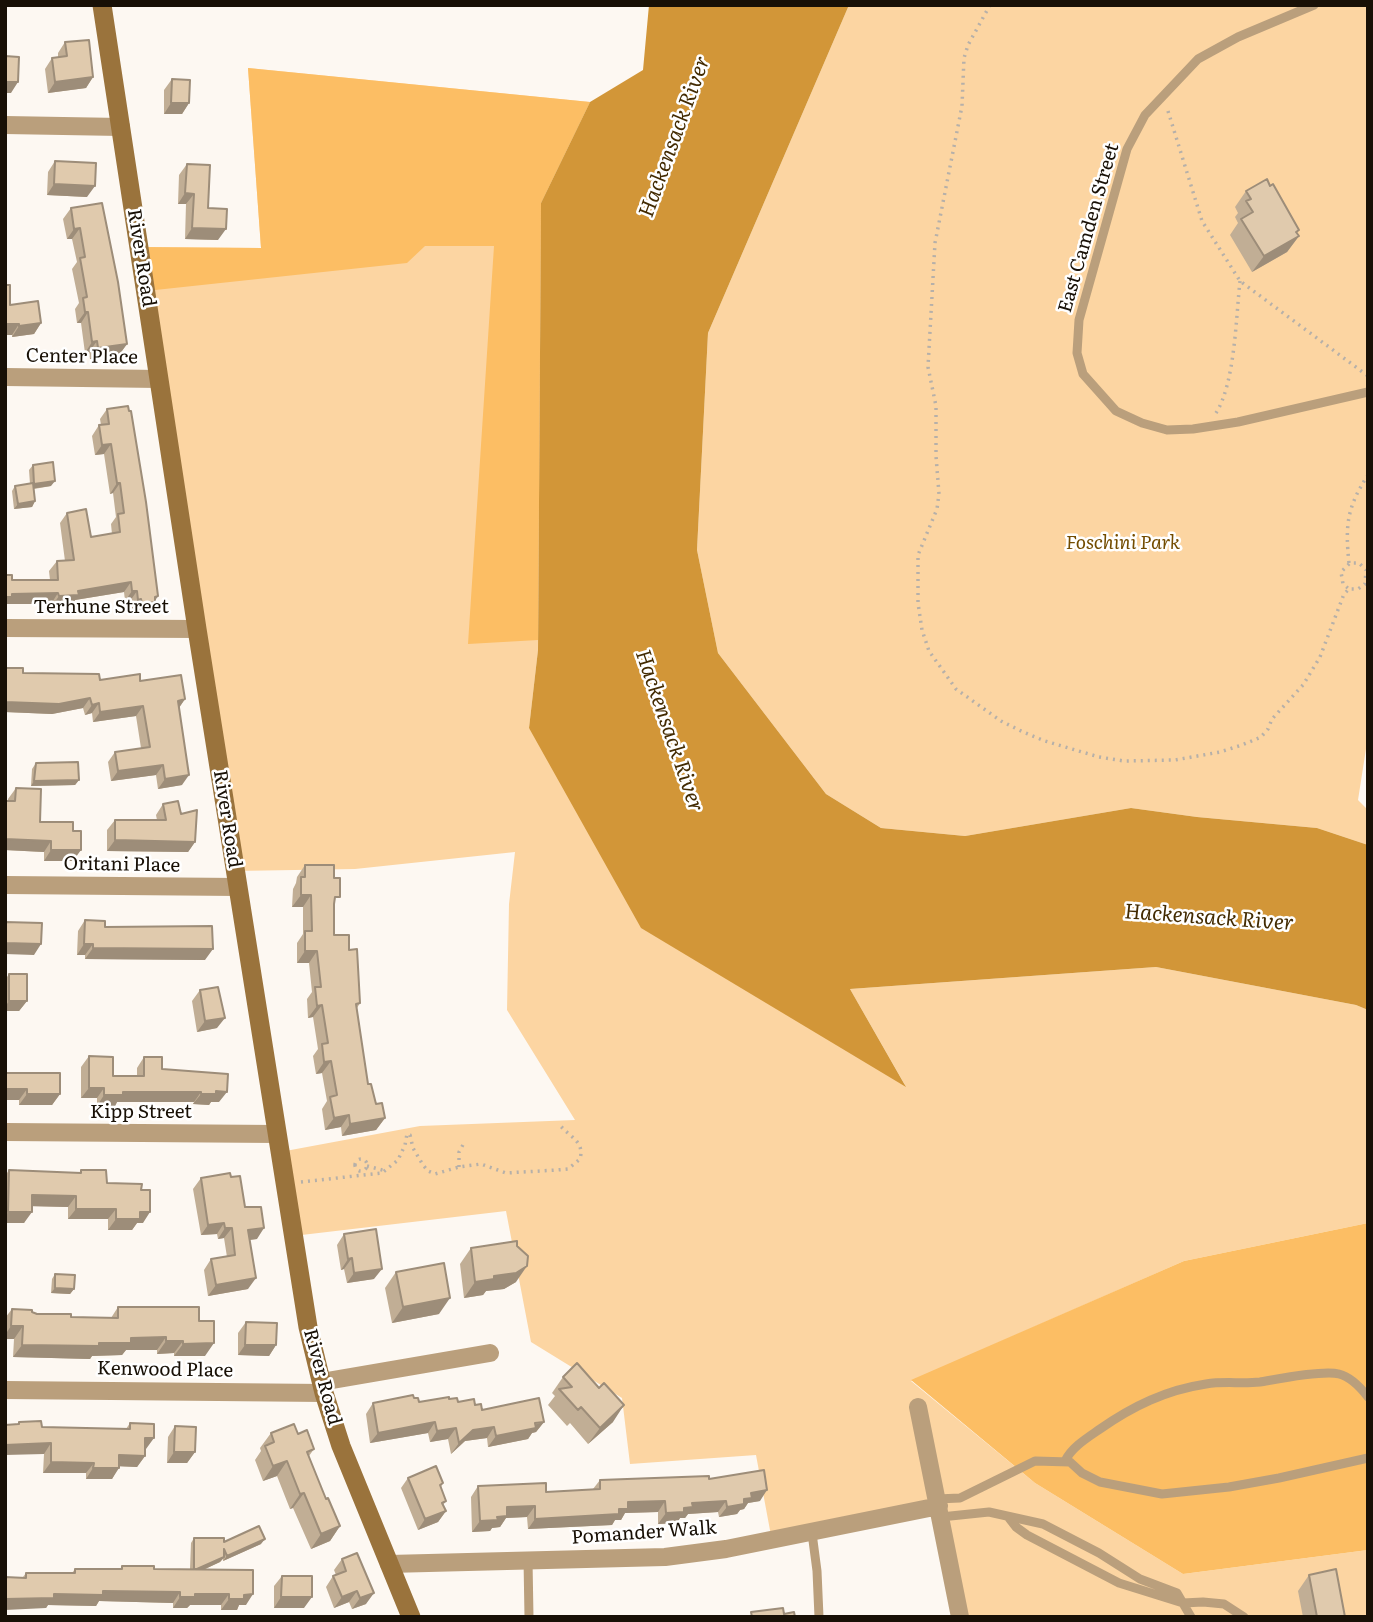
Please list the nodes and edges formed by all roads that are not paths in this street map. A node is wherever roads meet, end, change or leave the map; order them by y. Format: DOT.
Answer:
graph roads {
  1 [pos="102,5"];
  2 [pos="1314,5"];
  3 [pos="5,125"];
  4 [pos="121,127"];
  5 [pos="5,377"];
  6 [pos="159,379"];
  7 [pos="1368,392"];
  8 [pos="5,628"];
  9 [pos="197,629"];
  10 [pos="5,885"];
  11 [pos="237,887"];
  12 [pos="5,1132"];
  13 [pos="277,1134"];
  14 [pos="490,1353"];
  15 [pos="323,1387"];
  16 [pos="5,1390"];
  17 [pos="1368,1397"];
  18 [pos="918,1407"];
  19 [pos="1368,1458"];
  20 [pos="1065,1461"];
  21 [pos="939,1507"];
  22 [pos="1009,1518"];
  23 [pos="812,1533"];
  24 [pos="528,1560"];
  25 [pos="389,1564"];
  26 [pos="1183,1603"];
  27 [pos="411,1617"];
  28 [pos="529,1617"];
  29 [pos="819,1617"];
  30 [pos="960,1617"];
  31 [pos="1191,1617"];
  32 [pos="1244,1617"];
  1 -- 4 [label="main road, River Road"];
  2 -- 7 [label="lane, East Camden Street"];
  3 -- 4 [label="street"];
  4 -- 6 [label="main road, River Road"];
  5 -- 6 [label="street, Center Place"];
  6 -- 9 [label="main road, River Road"];
  8 -- 9 [label="street, Terhune Street"];
  9 -- 11 [label="main road, River Road"];
  10 -- 11 [label="street, Oritani Place"];
  11 -- 13 [label="main road, River Road"];
  12 -- 13 [label="street, Kipp Street"];
  13 -- 15 [label="main road, River Road"];
  14 -- 15 [label="street, Kenwood Place"];
  15 -- 16 [label="street, Kenwood Place"];
  15 -- 25 [label="main road, River Road"];
  17 -- 20 [label="lane"];
  18 -- 21 [label="street"];
  19 -- 20 [label="lane"];
  20 -- 21 [label="lane"];
  21 -- 22 [label="lane"];
  21 -- 23 [label="street, Pomander Walk"];
  21 -- 30 [label="street"];
  22 -- 26 [label="lane"];
  22 -- 26 [label="lane"];
  23 -- 24 [label="street, Pomander Walk"];
  23 -- 29 [label="lane"];
  24 -- 25 [label="street, Pomander Walk"];
  24 -- 28 [label="lane"];
  25 -- 27 [label="main road, River Road"];
  26 -- 31 [label="lane"];
  26 -- 32 [label="lane"];
}
